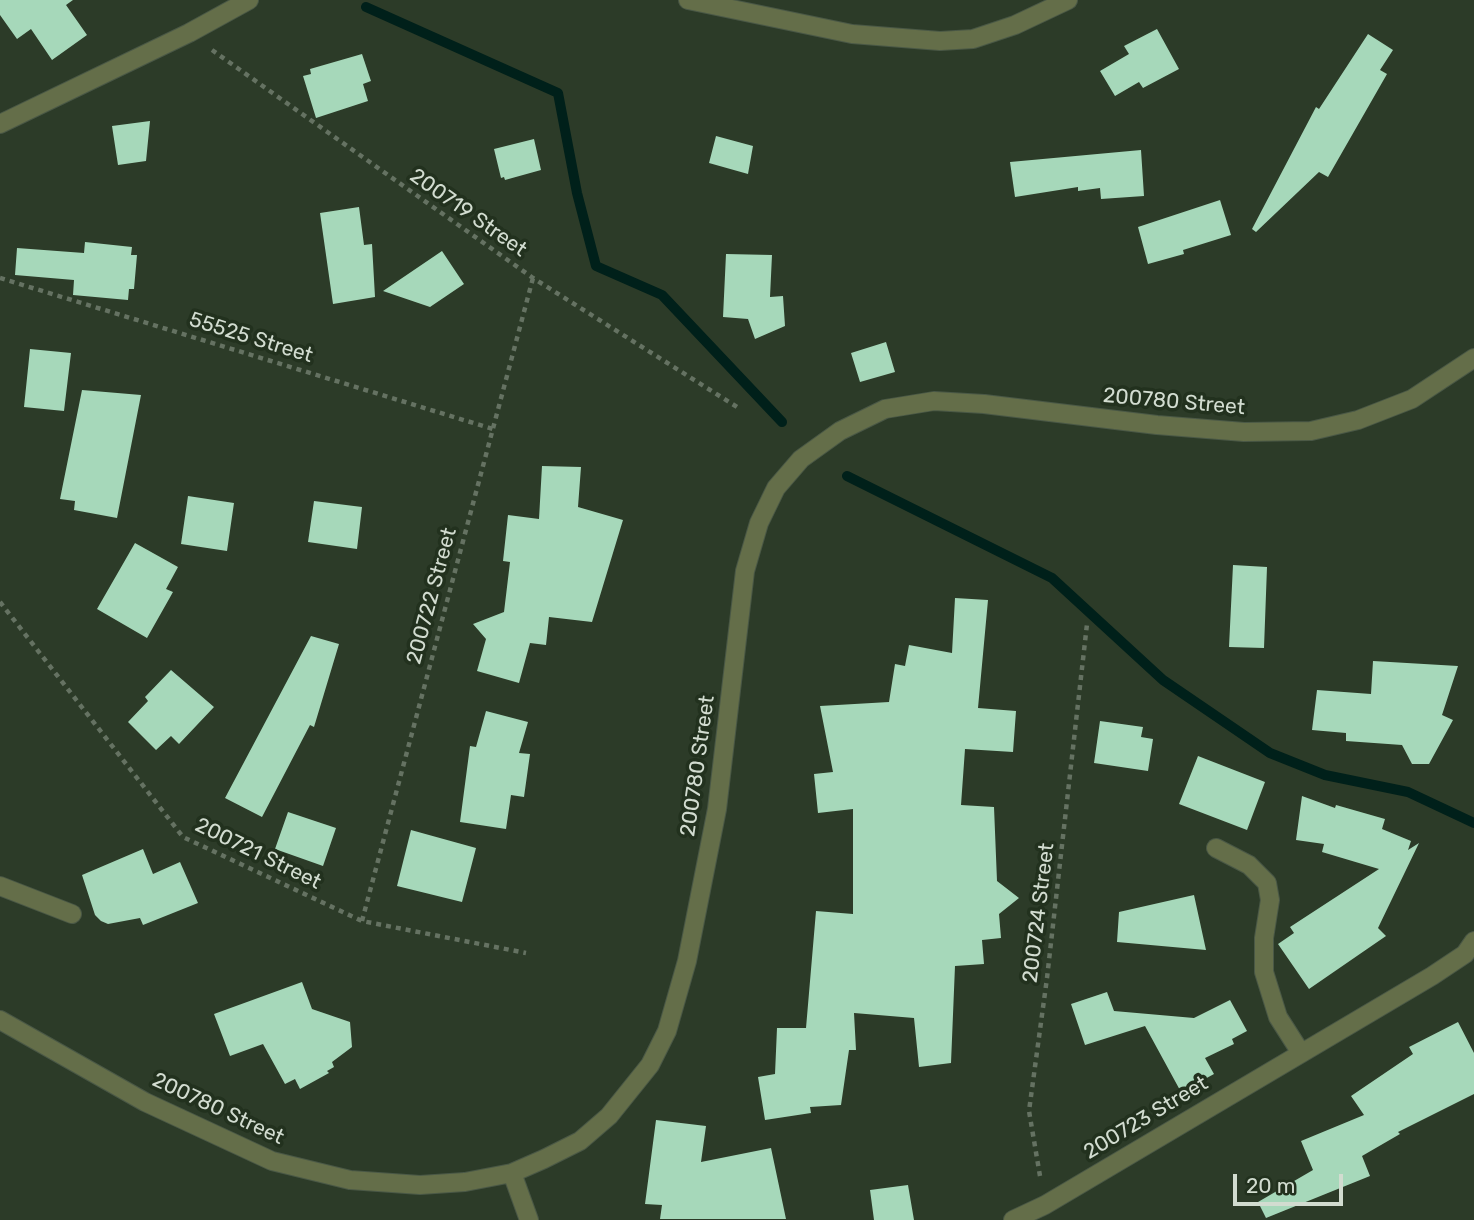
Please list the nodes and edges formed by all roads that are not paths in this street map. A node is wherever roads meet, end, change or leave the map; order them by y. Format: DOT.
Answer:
graph roads {
  1 [pos="249,0"];
  2 [pos="688,0"];
  3 [pos="1068,0"];
  4 [pos="0,124"];
  5 [pos="1474,358"];
  6 [pos="1216,848"];
  7 [pos="0,886"];
  8 [pos="72,915"];
  9 [pos="1474,941"];
  10 [pos="0,1020"];
  11 [pos="1301,1053"];
  12 [pos="512,1172"];
  13 [pos="529,1220"];
  14 [pos="1013,1220"];
  1 -- 4 [label="street"];
  2 -- 3 [label="street"];
  5 -- 12 [label="street, 200780 Street"];
  6 -- 11 [label="street"];
  7 -- 8 [label="street"];
  9 -- 11 [label="street, 200723 Street"];
  10 -- 12 [label="street, 200780 Street"];
  11 -- 14 [label="street, 200723 Street"];
  12 -- 13 [label="street"];
}
